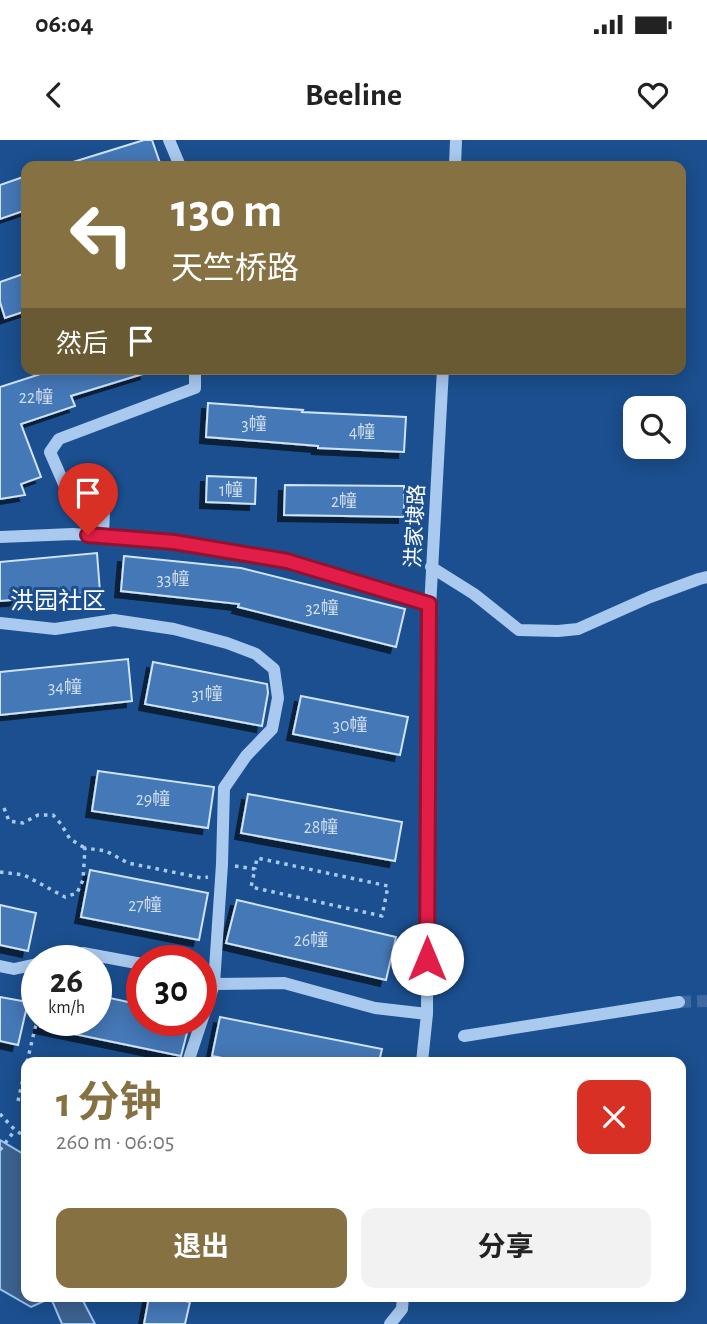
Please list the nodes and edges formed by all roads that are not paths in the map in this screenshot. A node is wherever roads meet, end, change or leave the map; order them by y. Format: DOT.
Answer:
graph roads {
  1 [pos="169,140"];
  2 [pos="456,140"];
  3 [pos="178,161"];
  4 [pos="455,161"];
  5 [pos="195,375"];
  6 [pos="443,375"];
  7 [pos="103,536"];
  8 [pos="0,537"];
  9 [pos="431,567"];
  10 [pos="707,578"];
  11 [pos="429,604"];
  12 [pos="0,623"];
  13 [pos="212,945"];
  14 [pos="0,966"];
  15 [pos="21,967"];
  16 [pos="217,982"];
  17 [pos="679,1002"];
  18 [pos="427,1014"];
  19 [pos="464,1035"];
  20 [pos="194,1036"];
  21 [pos="189,1057"];
  22 [pos="423,1057"];
  23 [pos="402,1302"];
  24 [pos="390,1324"];
  1 -- 3 [label="street"];
  2 -- 4 [label="street"];
  5 -- 7 [label="street"];
  6 -- 9 [label="street, 洪家埭路"];
  7 -- 8 [label="street"];
  7 -- 11 [label="street"];
  9 -- 10 [label="street"];
  9 -- 11 [label="street, 洪家埭路"];
  11 -- 18 [label="street, 洪家埭路"];
  12 -- 13 [label="street"];
  14 -- 15 [label="street"];
  16 -- 18 [label="street"];
  17 -- 19 [label="street"];
  18 -- 22 [label="street, 洪家埭路"];
  20 -- 21 [label="street"];
  23 -- 24 [label="street"];
}
